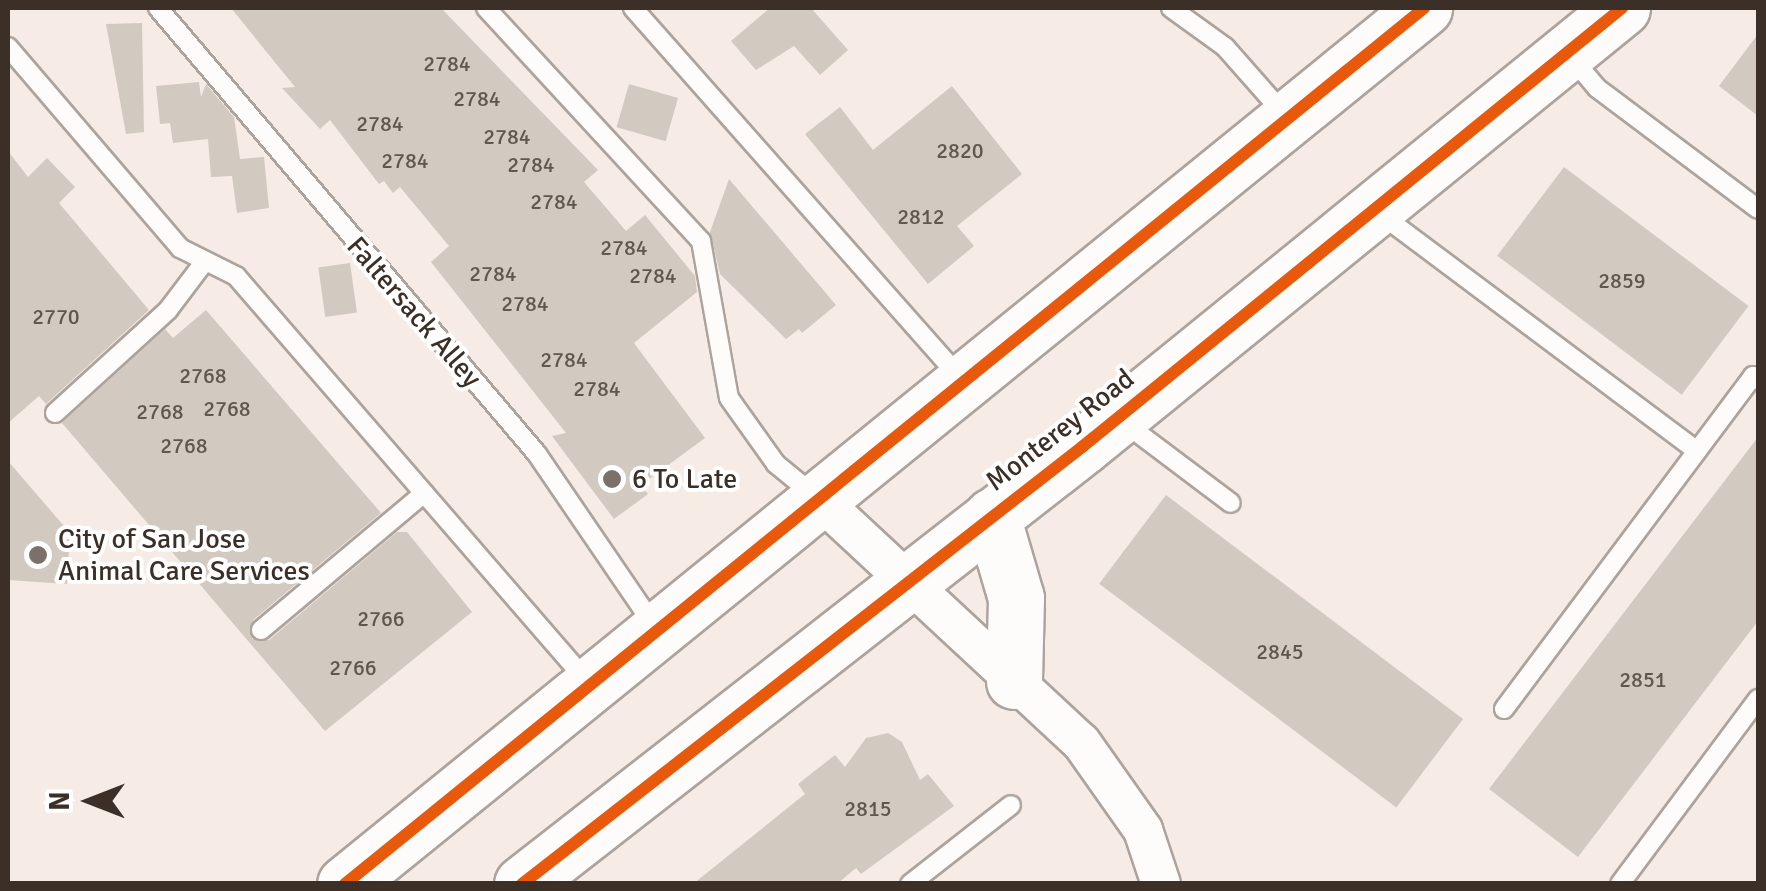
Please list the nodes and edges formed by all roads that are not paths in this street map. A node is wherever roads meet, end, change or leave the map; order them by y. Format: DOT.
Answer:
graph roads {
  1 [pos="158,8"];
  2 [pos="486,8"];
  3 [pos="633,8"];
  4 [pos="1171,8"];
  5 [pos="1424,8"];
  6 [pos="1622,8"];
  7 [pos="8,46"];
  8 [pos="1568,52"];
  9 [pos="1287,118"];
  10 [pos="1758,209"];
  11 [pos="1375,210"];
  12 [pos="205,260"];
  13 [pos="1758,380"];
  14 [pos="962,382"];
  15 [pos="55,413"];
  16 [pos="1118,418"];
  17 [pos="1696,451"];
  18 [pos="424,493"];
  19 [pos="818,498"];
  20 [pos="1231,503"];
  21 [pos="992,516"];
  22 [pos="907,582"];
  23 [pos="656,628"];
  24 [pos="261,630"];
  25 [pos="1014,681"];
  26 [pos="588,683"];
  27 [pos="1758,699"];
  28 [pos="1504,708"];
  29 [pos="1011,805"];
  30 [pos="345,884"];
  31 [pos="522,884"];
  32 [pos="910,884"];
  33 [pos="1161,884"];
  34 [pos="1620,884"];
  1 -- 23 [label="lane, Faltersack Alley"];
  2 -- 19 [label="lane"];
  3 -- 14 [label="lane"];
  4 -- 9 [label="lane"];
  5 -- 9 [label="main road"];
  6 -- 8 [label="main road, Monterey Road"];
  7 -- 12 [label="lane"];
  8 -- 10 [label="lane"];
  8 -- 11 [label="main road, Monterey Road"];
  9 -- 14 [label="main road"];
  11 -- 16 [label="main road, Monterey Road"];
  11 -- 17 [label="lane"];
  12 -- 15 [label="lane"];
  12 -- 18 [label="lane"];
  13 -- 17 [label="lane"];
  14 -- 19 [label="main road"];
  16 -- 20 [label="lane"];
  16 -- 21 [label="main road, Monterey Road"];
  17 -- 28 [label="lane"];
  18 -- 24 [label="lane"];
  18 -- 26 [label="lane"];
  19 -- 22 [label="street"];
  19 -- 23 [label="main road"];
  21 -- 22 [label="main road, Monterey Road"];
  21 -- 25 [label="main road"];
  22 -- 25 [label="street"];
  22 -- 31 [label="main road, Monterey Road"];
  23 -- 26 [label="main road"];
  25 -- 33 [label="street"];
  26 -- 30 [label="main road"];
  27 -- 34 [label="lane"];
  29 -- 32 [label="lane"];
}
